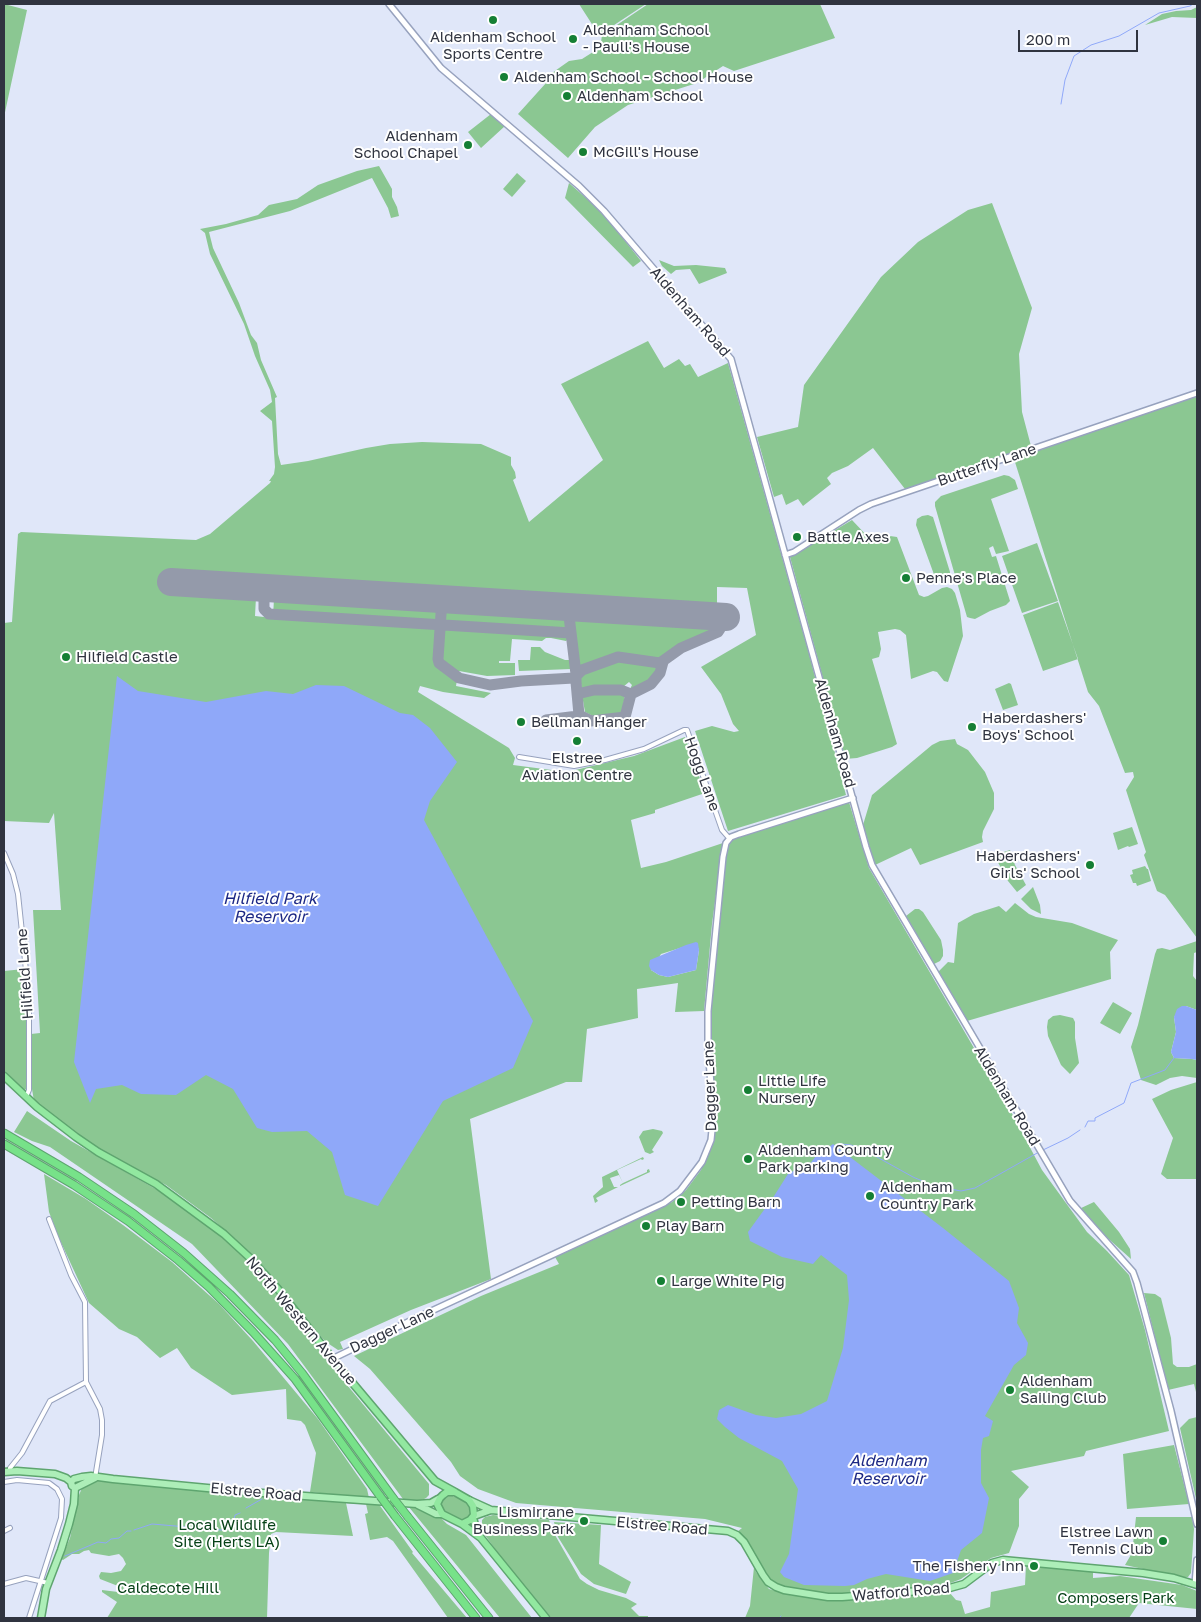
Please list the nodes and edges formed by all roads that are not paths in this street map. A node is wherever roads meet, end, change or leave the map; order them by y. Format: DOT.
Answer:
graph roads {
  1 [pos="389,4"];
  2 [pos="1197,393"];
  3 [pos="785,555"];
  4 [pos="519,758"];
  5 [pos="853,798"];
  6 [pos="729,838"];
  7 [pos="4,852"];
  8 [pos="4,1076"];
  9 [pos="26,1097"];
  10 [pos="4,1133"];
  11 [pos="4,1144"];
  12 [pos="49,1219"];
  13 [pos="334,1358"];
  14 [pos="86,1382"];
  15 [pos="7,1471"];
  16 [pos="95,1478"];
  17 [pos="435,1481"];
  18 [pos="4,1482"];
  19 [pos="76,1483"];
  20 [pos="455,1492"];
  21 [pos="439,1499"];
  22 [pos="469,1500"];
  23 [pos="417,1504"];
  24 [pos="491,1510"];
  25 [pos="442,1514"];
  26 [pos="474,1517"];
  27 [pos="462,1524"];
  28 [pos="1197,1524"];
  29 [pos="10,1528"];
  30 [pos="4,1531"];
  31 [pos="481,1538"];
  32 [pos="1197,1560"];
  33 [pos="40,1581"];
  34 [pos="48,1583"];
  35 [pos="4,1584"];
  36 [pos="1196,1585"];
  37 [pos="776,1587"];
  38 [pos="29,1618"];
  39 [pos="41,1618"];
  40 [pos="476,1618"];
  41 [pos="489,1618"];
  42 [pos="546,1618"];
  1 -- 3 [label="street, Aldenham Road"];
  2 -- 3 [label="street, Butterfly Lane"];
  3 -- 5 [label="street, Aldenham Road"];
  4 -- 6 [label="street, Hogg Lane"];
  5 -- 6 [label="street"];
  5 -- 28 [label="street, Aldenham Road"];
  6 -- 13 [label="street, Dagger Lane"];
  7 -- 9 [label="street, Hilfield Lane"];
  8 -- 9 [label="highway, North Western Avenue"];
  9 -- 13 [label="highway, North Western Avenue"];
  10 -- 41 [label="highway, bridge"];
  11 -- 40 [label="highway, bridge"];
  12 -- 14 [label="street"];
  13 -- 17 [label="highway, North Western Avenue"];
  14 -- 15 [label="street"];
  14 -- 16 [label="street"];
  15 -- 19 [label="main road"];
  16 -- 19 [label="main road"];
  16 -- 23 [label="main road, Elstree Road"];
  17 -- 20 [label="highway, North Western Avenue"];
  17 -- 21 [label="highway, North Western Avenue"];
  18 -- 33 [label="street"];
  19 -- 34 [label="main road"];
  20 -- 21 [label="highway"];
  20 -- 22 [label="highway"];
  21 -- 23 [label="main road, Elstree Road"];
  21 -- 25 [label="highway"];
  22 -- 24 [label="main road, Elstree Road"];
  22 -- 26 [label="highway"];
  23 -- 25 [label="main road, Elstree Road"];
  24 -- 26 [label="main road, Elstree Road"];
  24 -- 37 [label="main road, Elstree Road"];
  25 -- 27 [label="highway"];
  26 -- 27 [label="highway"];
  26 -- 31 [label="highway"];
  27 -- 31 [label="highway"];
  29 -- 30 [label="street"];
  31 -- 42 [label="highway"];
  32 -- 36 [label="street"];
  33 -- 34 [label="street"];
  33 -- 35 [label="street"];
  33 -- 38 [label="street"];
  34 -- 39 [label="main road"];
  36 -- 37 [label="main road, Watford Road"];
}
